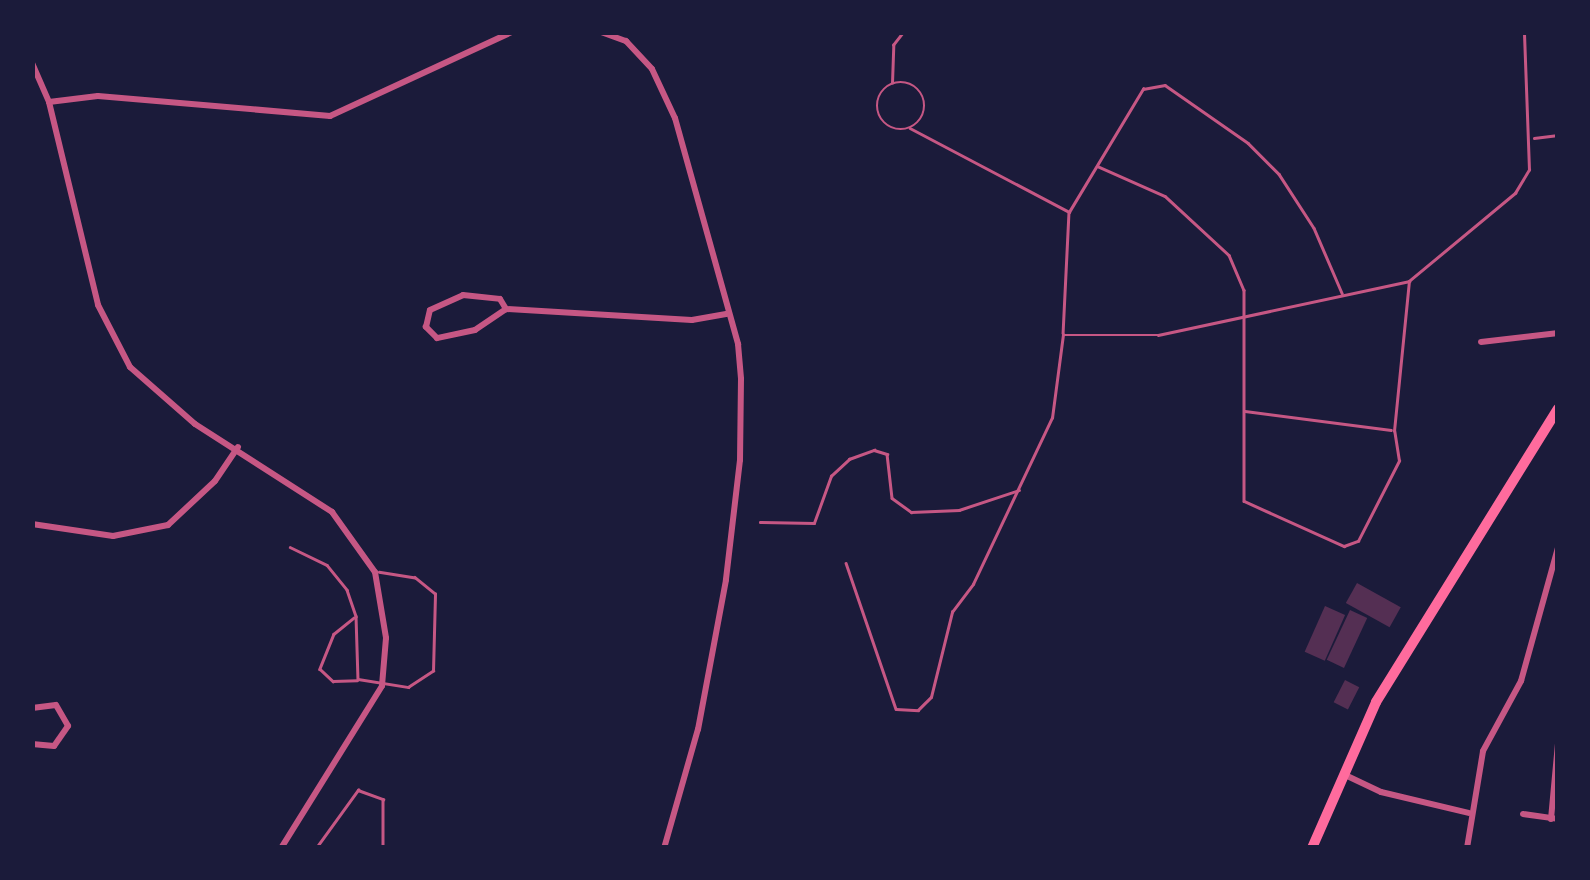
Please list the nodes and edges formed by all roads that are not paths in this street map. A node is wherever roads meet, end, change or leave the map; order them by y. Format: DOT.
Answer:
graph roads {
  1 [pos="512,32"];
  2 [pos="601,32"];
  3 [pos="903,32"];
  4 [pos="1524,32"];
  5 [pos="32,63"];
  6 [pos="892,84"];
  7 [pos="49,102"];
  8 [pos="910,128"];
  9 [pos="1558,135"];
  10 [pos="1532,138"];
  11 [pos="1097,166"];
  12 [pos="1069,212"];
  13 [pos="1410,280"];
  14 [pos="1343,295"];
  15 [pos="506,309"];
  16 [pos="728,314"];
  17 [pos="1246,314"];
  18 [pos="1558,333"];
  19 [pos="1063,335"];
  20 [pos="1481,342"];
  21 [pos="1558,409"];
  22 [pos="1244,411"];
  23 [pos="1394,431"];
  24 [pos="238,447"];
  25 [pos="1020,490"];
  26 [pos="760,522"];
  27 [pos="32,524"];
  28 [pos="290,547"];
  29 [pos="1558,548"];
  30 [pos="846,563"];
  31 [pos="375,572"];
  32 [pos="356,616"];
  33 [pos="358,679"];
  34 [pos="382,686"];
  35 [pos="32,708"];
  36 [pos="32,744"];
  37 [pos="1558,744"];
  38 [pos="1342,774"];
  39 [pos="1469,814"];
  40 [pos="1522,814"];
  41 [pos="1554,819"];
  42 [pos="281,848"];
  43 [pos="316,848"];
  44 [pos="382,848"];
  45 [pos="664,848"];
  46 [pos="1312,848"];
  47 [pos="1467,848"];
  1 -- 7 [label="street"];
  2 -- 16 [label="street"];
  3 -- 6 [label="lane"];
  4 -- 10 [label="lane"];
  5 -- 7 [label="street"];
  6 -- 8 [label="lane"];
  6 -- 8 [label="lane"];
  7 -- 24 [label="street"];
  8 -- 12 [label="lane"];
  9 -- 10 [label="lane"];
  10 -- 13 [label="lane"];
  11 -- 12 [label="lane"];
  11 -- 14 [label="lane"];
  11 -- 17 [label="lane"];
  12 -- 19 [label="lane"];
  13 -- 14 [label="lane"];
  13 -- 23 [label="lane"];
  14 -- 17 [label="lane"];
  15 -- 15 [label="street"];
  15 -- 16 [label="street"];
  16 -- 45 [label="street"];
  17 -- 19 [label="lane"];
  17 -- 22 [label="lane"];
  18 -- 20 [label="street"];
  19 -- 25 [label="lane"];
  21 -- 38 [label="main road"];
  22 -- 23 [label="lane"];
  22 -- 23 [label="lane"];
  24 -- 27 [label="street"];
  24 -- 31 [label="street"];
  25 -- 26 [label="lane"];
  25 -- 30 [label="lane"];
  28 -- 32 [label="lane"];
  29 -- 39 [label="street"];
  31 -- 34 [label="street"];
  31 -- 34 [label="lane"];
  32 -- 33 [label="lane"];
  32 -- 33 [label="lane"];
  33 -- 34 [label="lane"];
  34 -- 42 [label="street"];
  35 -- 36 [label="street"];
  37 -- 41 [label="street"];
  38 -- 39 [label="street"];
  38 -- 46 [label="main road"];
  39 -- 47 [label="street"];
  40 -- 41 [label="street"];
  43 -- 44 [label="lane"];
}
